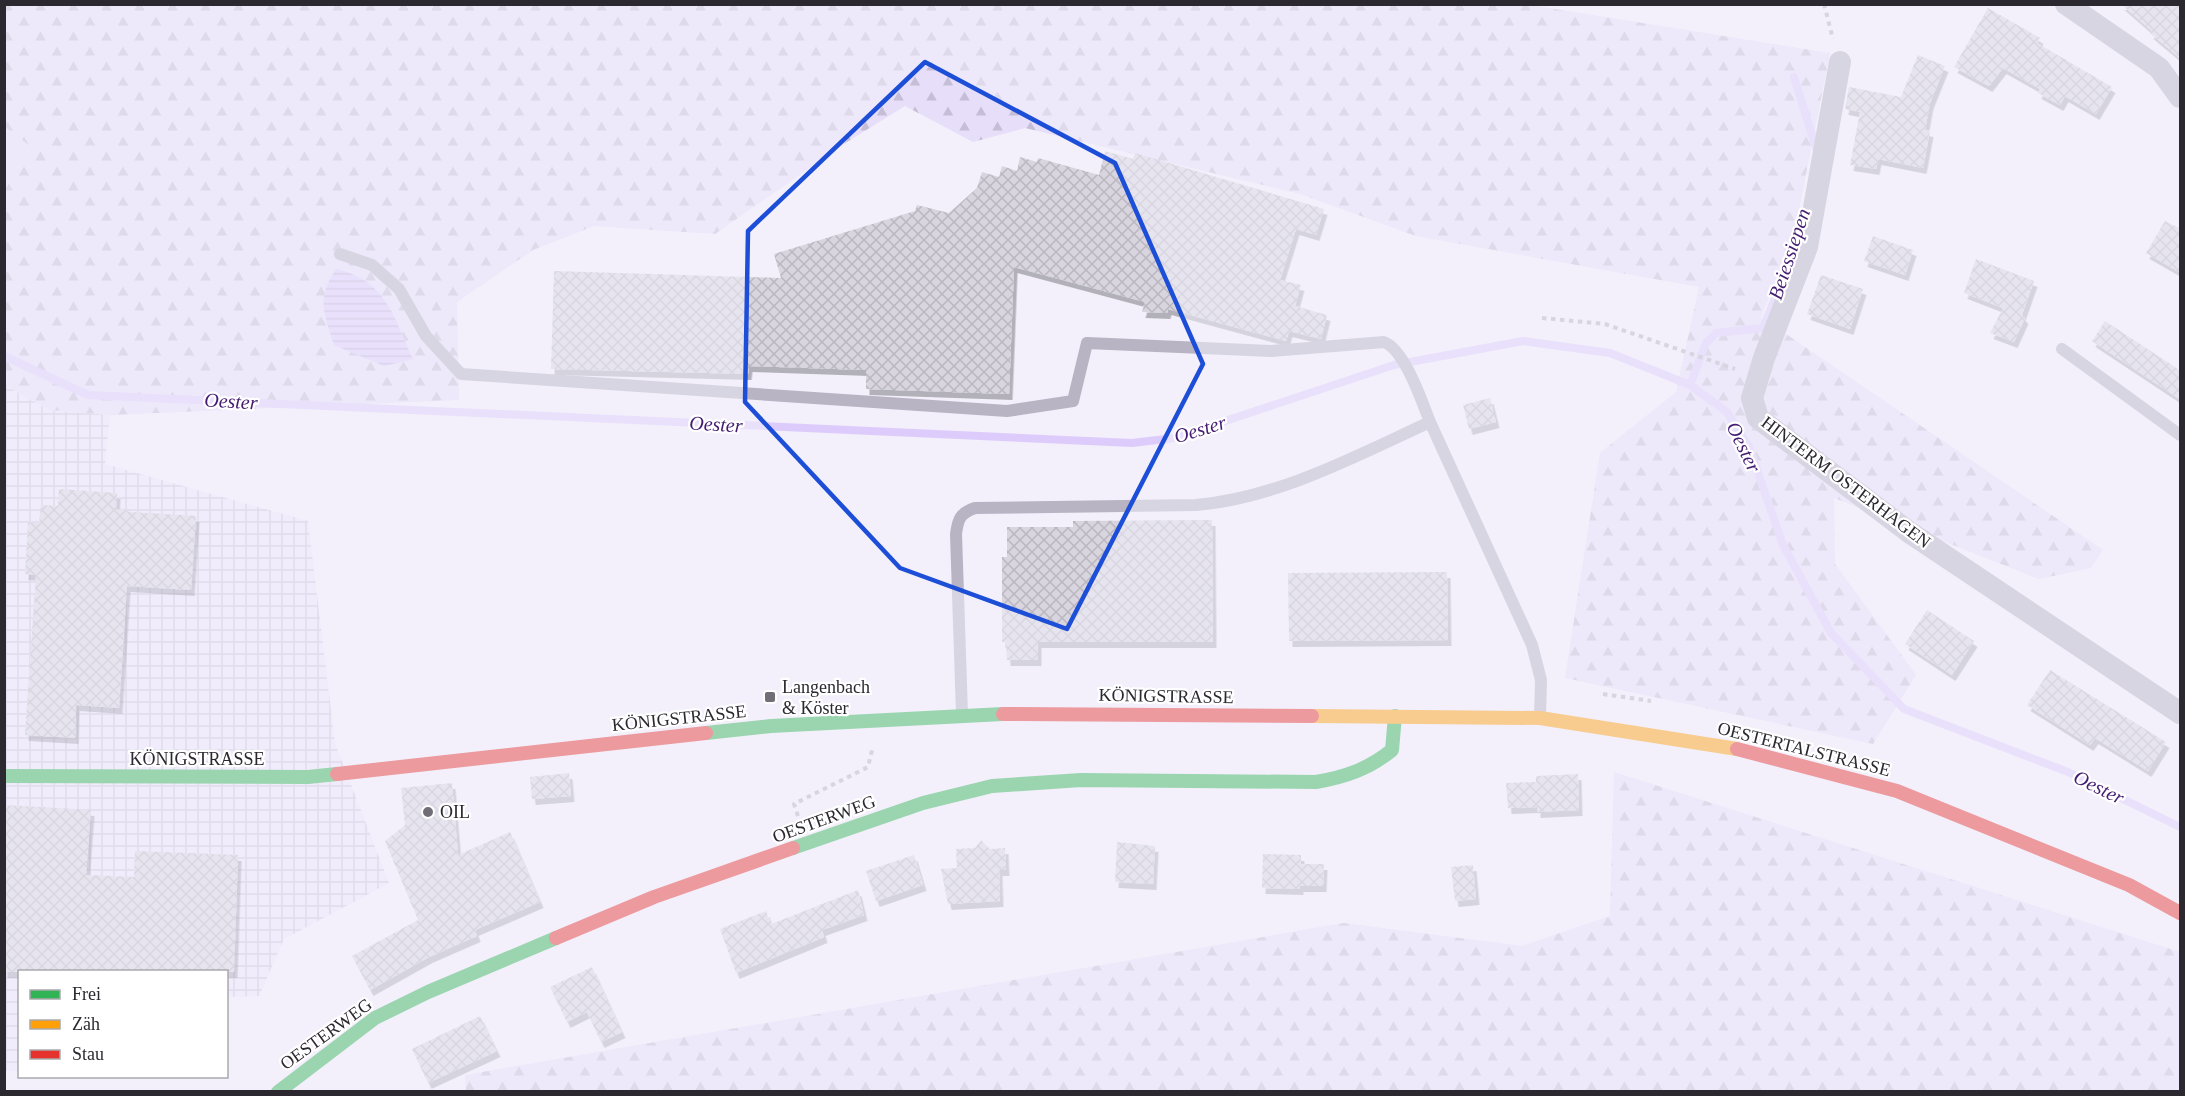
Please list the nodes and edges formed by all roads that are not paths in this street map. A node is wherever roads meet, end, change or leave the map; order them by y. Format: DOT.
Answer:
graph roads {
  1 [pos="2066,4"];
  2 [pos="1840,62"];
  3 [pos="2181,97"];
  4 [pos="340,254"];
  5 [pos="2062,349"];
  6 [pos="1430,422"];
  7 [pos="2181,435"];
  8 [pos="2181,713"];
  9 [pos="962,715"];
  10 [pos="1395,716"];
  11 [pos="1540,718"];
  12 [pos="4,776"];
  13 [pos="2181,913"];
  14 [pos="278,1092"];
  1 -- 3 [label="street"];
  2 -- 8 [label="street, HINTERM OSTERHAGEN"];
  4 -- 6 [label="lane"];
  5 -- 7 [label="lane"];
  6 -- 9 [label="lane"];
  6 -- 11 [label="lane"];
  9 -- 10 [label="main road, KÖNIGSTRASSE"];
  9 -- 12 [label="main road, KÖNIGSTRASSE"];
  10 -- 11 [label="main road, OESTERTALSTRASSE"];
  10 -- 14 [label="main road, OESTERWEG"];
  11 -- 13 [label="main road, OESTERTALSTRASSE"];
}
